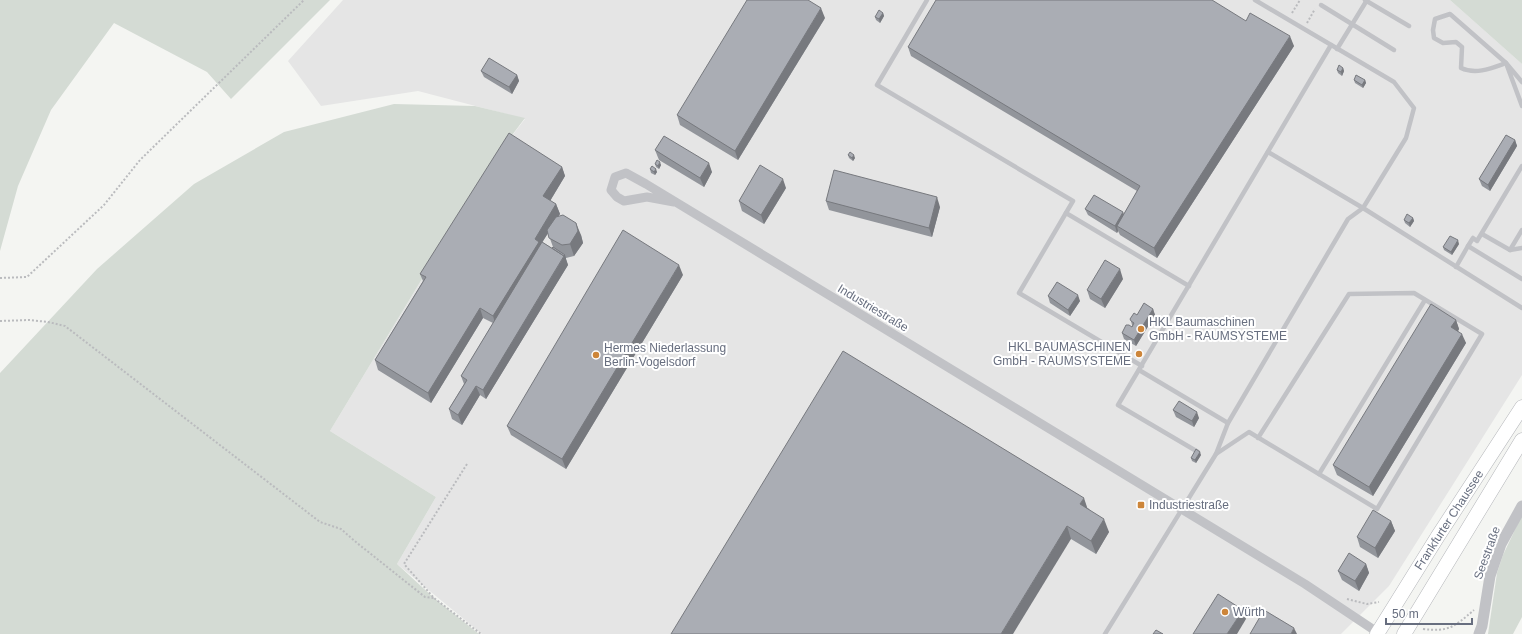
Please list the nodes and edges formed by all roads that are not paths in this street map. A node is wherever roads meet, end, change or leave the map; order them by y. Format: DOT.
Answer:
graph roads {
  1 [pos="927,0"];
  2 [pos="1255,0"];
  3 [pos="1366,0"];
  4 [pos="1320,5"];
  5 [pos="1352,24"];
  6 [pos="1409,26"];
  7 [pos="1331,45"];
  8 [pos="1337,49"];
  9 [pos="1394,50"];
  10 [pos="1506,63"];
  11 [pos="1522,82"];
  12 [pos="1522,106"];
  13 [pos="1268,152"];
  14 [pos="1522,166"];
  15 [pos="674,202"];
  16 [pos="1363,208"];
  17 [pos="1066,213"];
  18 [pos="1522,230"];
  19 [pos="1482,234"];
  20 [pos="1468,246"];
  21 [pos="1522,248"];
  22 [pos="1510,250"];
  23 [pos="1456,266"];
  24 [pos="1522,278"];
  25 [pos="1189,286"];
  26 [pos="1425,300"];
  27 [pos="1522,308"];
  28 [pos="1140,368"];
  29 [pos="1522,407"];
  30 [pos="1228,423"];
  31 [pos="1258,438"];
  32 [pos="1522,440"];
  33 [pos="1198,452"];
  34 [pos="1216,454"];
  35 [pos="1319,474"];
  36 [pos="1522,506"];
  37 [pos="1182,510"];
  38 [pos="1378,633"];
  39 [pos="1105,634"];
  40 [pos="1404,634"];
  41 [pos="1479,634"];
  1 -- 17 [label="lane"];
  2 -- 7 [label="lane"];
  3 -- 5 [label="lane"];
  3 -- 6 [label="lane"];
  4 -- 5 [label="lane"];
  5 -- 8 [label="lane"];
  5 -- 9 [label="lane"];
  7 -- 8 [label="lane"];
  7 -- 13 [label="lane"];
  8 -- 16 [label="lane"];
  10 -- 10 [label="lane"];
  10 -- 11 [label="lane"];
  10 -- 12 [label="lane"];
  13 -- 16 [label="lane"];
  13 -- 25 [label="lane"];
  14 -- 19 [label="lane"];
  15 -- 15 [label="street, Industriestraße"];
  15 -- 37 [label="street, Industriestraße"];
  16 -- 23 [label="lane"];
  16 -- 30 [label="lane"];
  17 -- 25 [label="lane"];
  17 -- 28 [label="lane"];
  18 -- 22 [label="lane"];
  19 -- 20 [label="lane"];
  19 -- 22 [label="lane"];
  20 -- 23 [label="lane"];
  20 -- 24 [label="lane"];
  21 -- 22 [label="lane"];
  23 -- 27 [label="lane"];
  25 -- 28 [label="lane"];
  26 -- 31 [label="lane"];
  26 -- 35 [label="lane"];
  26 -- 35 [label="lane"];
  28 -- 30 [label="lane"];
  28 -- 33 [label="lane"];
  29 -- 38 [label="main road, Frankfurter Chaussee"];
  30 -- 34 [label="lane"];
  31 -- 34 [label="lane"];
  31 -- 35 [label="lane"];
  32 -- 40 [label="main road, Frankfurter Chaussee"];
  34 -- 37 [label="lane"];
  36 -- 41 [label="street, Seestraße"];
  37 -- 38 [label="street, Industriestraße"];
  37 -- 39 [label="lane"];
}
